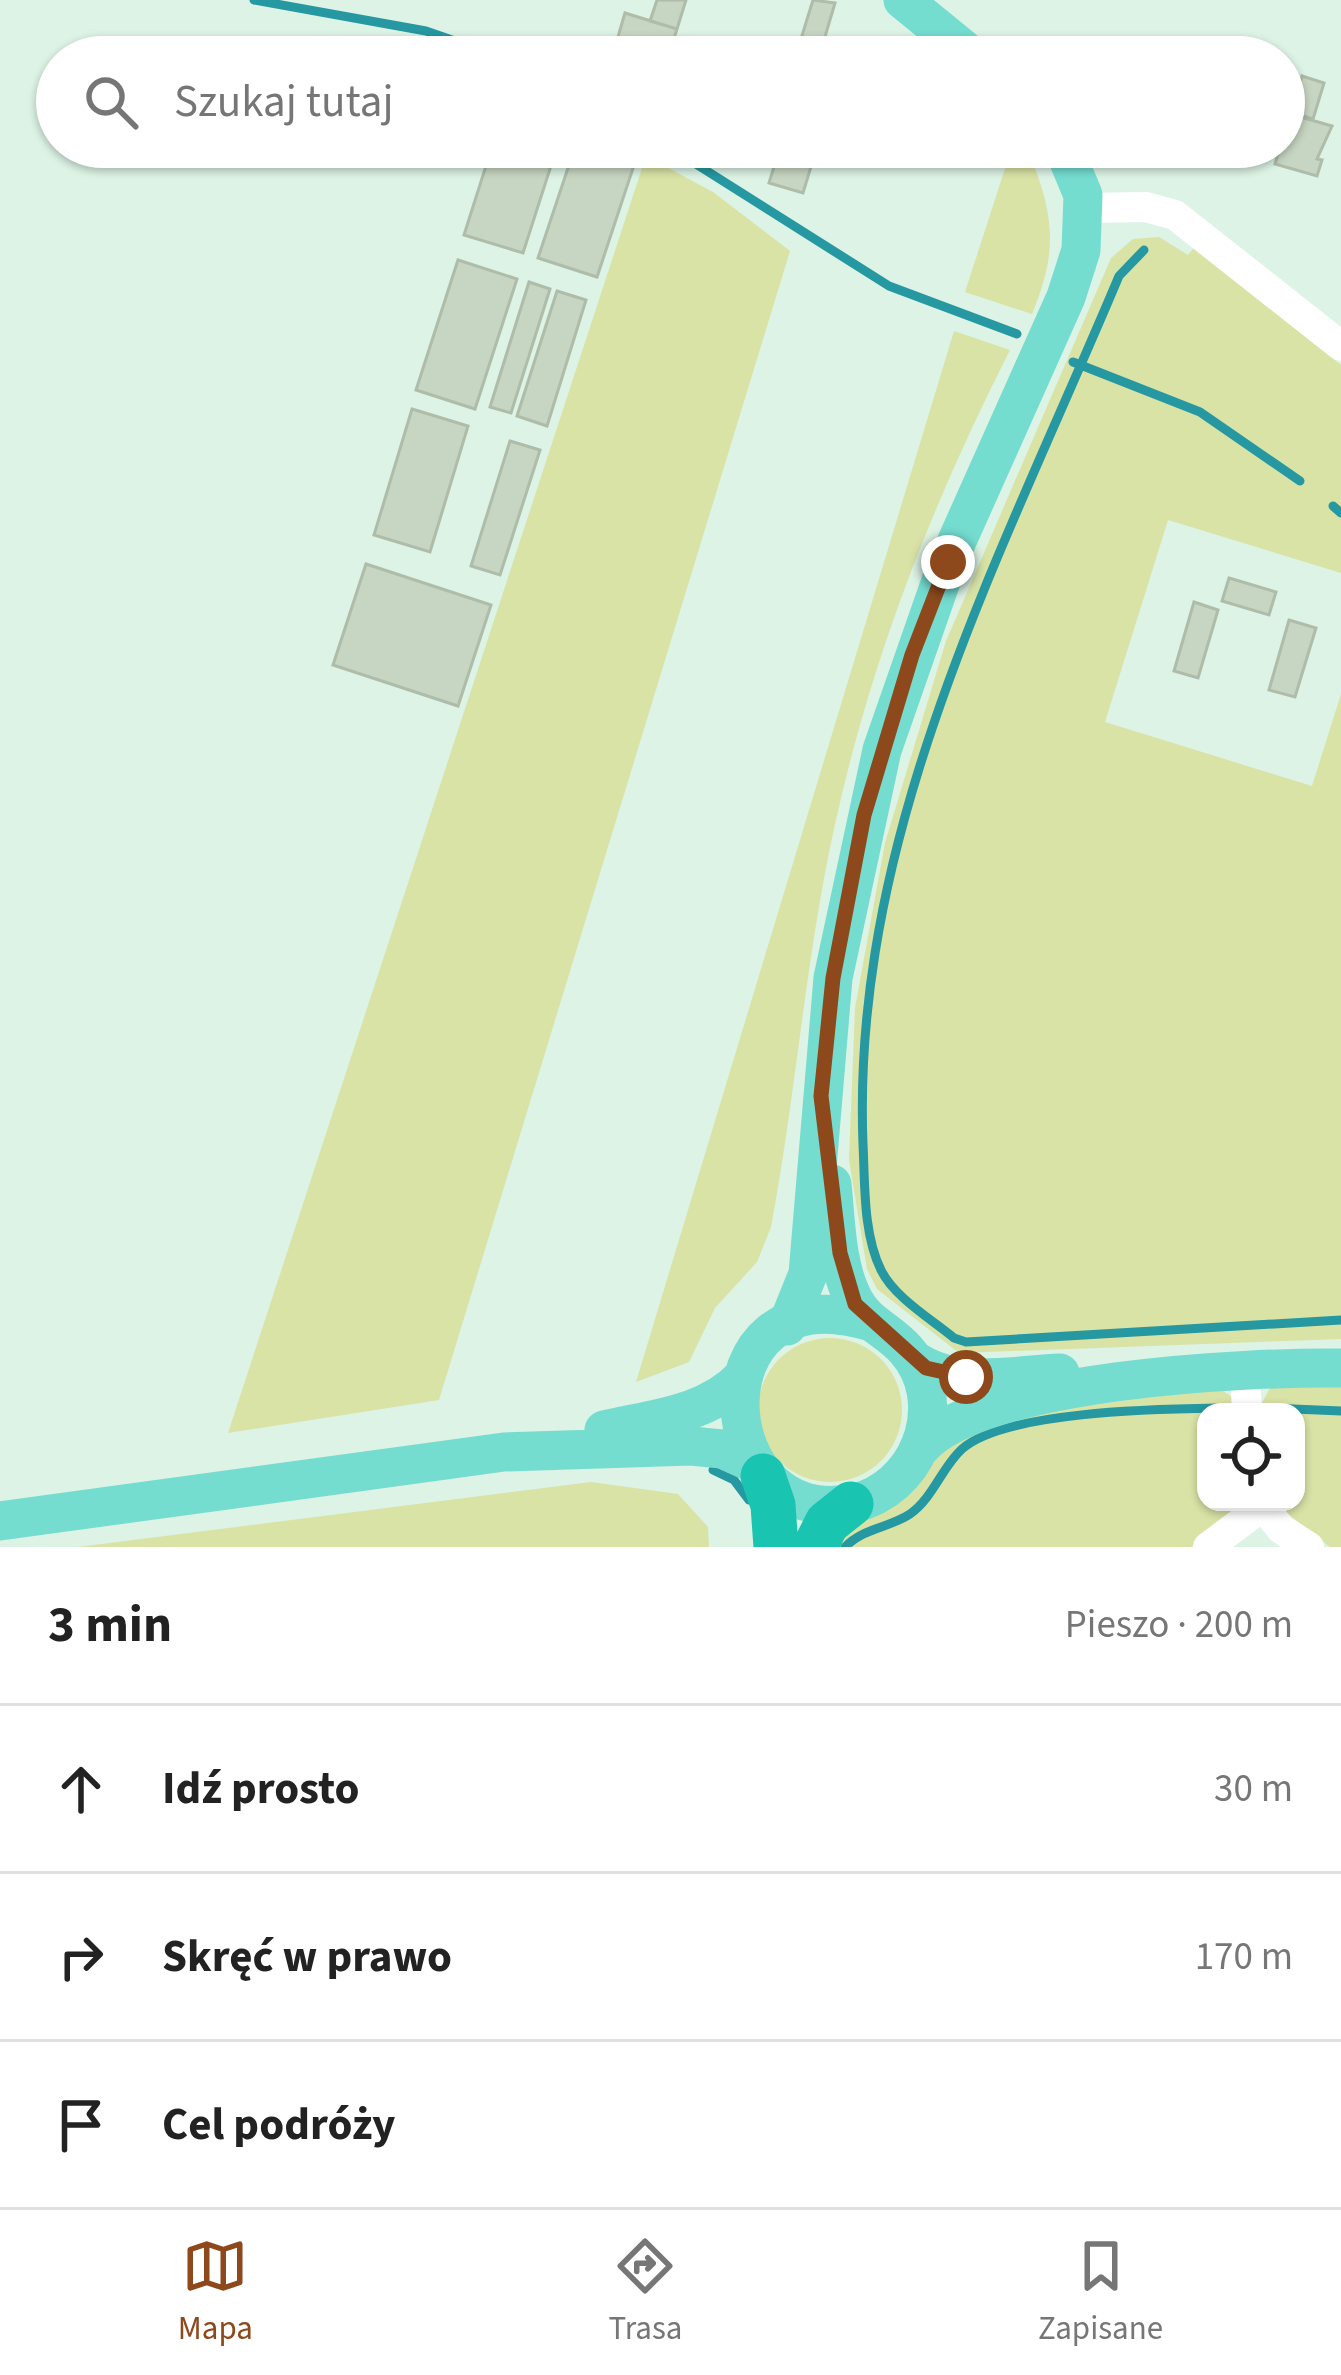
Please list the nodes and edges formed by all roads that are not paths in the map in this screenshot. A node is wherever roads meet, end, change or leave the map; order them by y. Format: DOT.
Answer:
graph roads {
  1 [pos="903,0"];
  2 [pos="947,36"];
  3 [pos="1071,168"];
  4 [pos="1085,208"];
  5 [pos="1341,346"];
  6 [pos="821,1096"];
  7 [pos="871,1322"];
  8 [pos="787,1326"];
  9 [pos="914,1359"];
  10 [pos="1341,1368"];
  11 [pos="1245,1371"];
  12 [pos="1168,1376"];
  13 [pos="742,1378"];
  14 [pos="1247,1403"];
  15 [pos="921,1447"];
  16 [pos="504,1452"];
  17 [pos="757,1469"];
  18 [pos="850,1504"];
  19 [pos="1252,1511"];
  20 [pos="1267,1511"];
  21 [pos="0,1521"];
  22 [pos="776,1547"];
  23 [pos="815,1547"];
  24 [pos="1208,1547"];
  25 [pos="1309,1547"];
  1 -- 2 [label="main road"];
  3 -- 4 [label="main road"];
  4 -- 5 [label="street"];
  4 -- 6 [label="main road"];
  6 -- 7 [label="main road"];
  6 -- 8 [label="main road"];
  7 -- 8 [label="main road"];
  7 -- 9 [label="main road"];
  8 -- 13 [label="main road"];
  9 -- 12 [label="main road"];
  9 -- 15 [label="main road"];
  10 -- 11 [label="main road"];
  11 -- 12 [label="main road"];
  11 -- 14 [label="street"];
  12 -- 15 [label="main road"];
  13 -- 16 [label="main road"];
  13 -- 17 [label="main road"];
  15 -- 18 [label="main road"];
  16 -- 17 [label="main road"];
  16 -- 21 [label="main road"];
  17 -- 18 [label="main road"];
  17 -- 22 [label="highway"];
  18 -- 23 [label="highway"];
  19 -- 24 [label="street"];
  20 -- 25 [label="street"];
}
